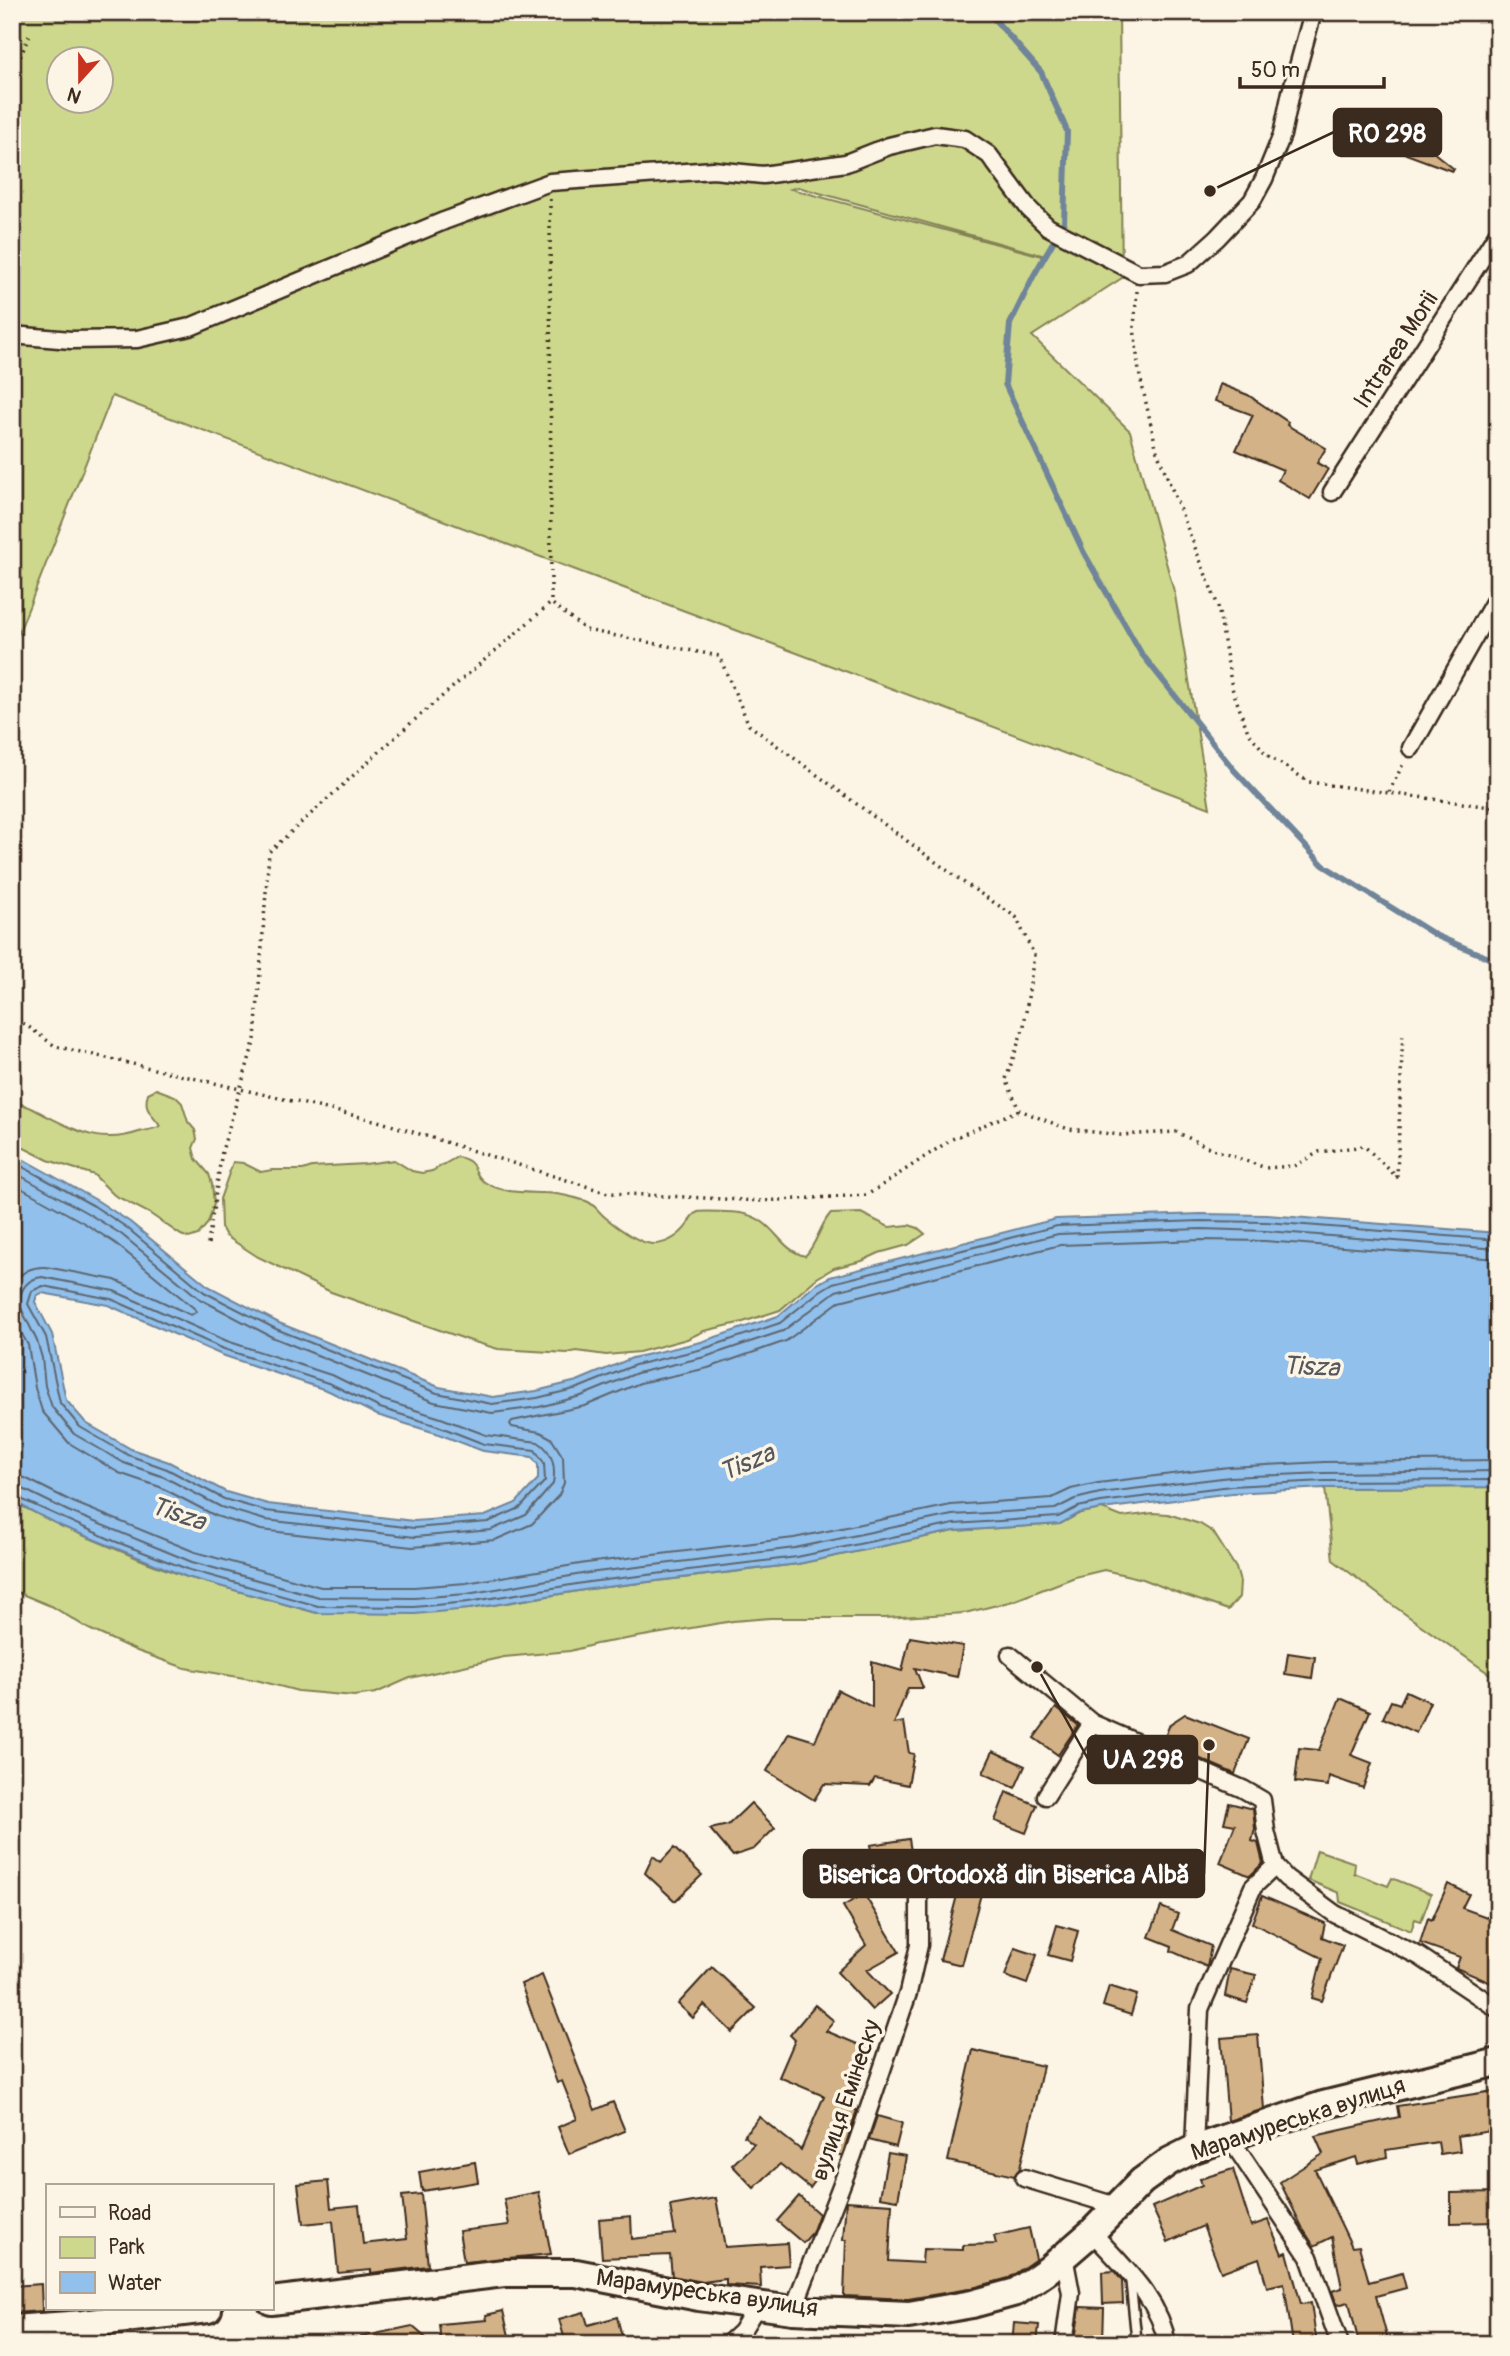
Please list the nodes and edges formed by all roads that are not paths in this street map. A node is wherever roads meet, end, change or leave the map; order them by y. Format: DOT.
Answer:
graph roads {
  1 [pos="1313,12"];
  2 [pos="1498,233"];
  3 [pos="12,335"];
  4 [pos="1332,492"];
  5 [pos="1498,595"];
  6 [pos="1411,748"];
  7 [pos="1010,1655"];
  8 [pos="1093,1723"];
  9 [pos="1046,1796"];
  10 [pos="1275,1866"];
  11 [pos="919,1900"];
  12 [pos="1498,2009"];
  13 [pos="1498,2062"];
  14 [pos="1229,2137"];
  15 [pos="1194,2149"];
  16 [pos="1024,2178"];
  17 [pos="1116,2206"];
  18 [pos="1092,2232"];
  19 [pos="1064,2256"];
  20 [pos="1130,2274"];
  21 [pos="273,2301"];
  22 [pos="757,2306"];
  23 [pos="200,2310"];
  24 [pos="793,2310"];
  25 [pos="12,2329"];
  26 [pos="728,2344"];
  27 [pos="1064,2344"];
  28 [pos="1137,2344"];
  29 [pos="1167,2344"];
  30 [pos="1340,2344"];
  1 -- 3 [label="street"];
  2 -- 4 [label="street, Intrarea Morii"];
  5 -- 6 [label="street"];
  7 -- 8 [label="street"];
  8 -- 9 [label="street"];
  8 -- 10 [label="street"];
  10 -- 12 [label="street"];
  10 -- 15 [label="street"];
  11 -- 24 [label="street, вулиця Емінеску"];
  13 -- 14 [label="main road, Марамуреська вулиця"];
  14 -- 15 [label="main road, Марамуреська вулиця"];
  14 -- 30 [label="street"];
  15 -- 17 [label="main road, Марамуреська вулиця"];
  16 -- 17 [label="street"];
  17 -- 18 [label="main road, Марамуреська вулиця"];
  18 -- 19 [label="main road, Марамуреська вулиця"];
  18 -- 20 [label="street"];
  19 -- 24 [label="main road, Марамуреська вулиця"];
  19 -- 27 [label="street"];
  20 -- 28 [label="lane"];
  20 -- 29 [label="street"];
  21 -- 22 [label="main road, Марамуреська вулиця"];
  22 -- 24 [label="main road, Марамуреська вулиця"];
  22 -- 26 [label="street"];
  23 -- 25 [label="main road"];
}
